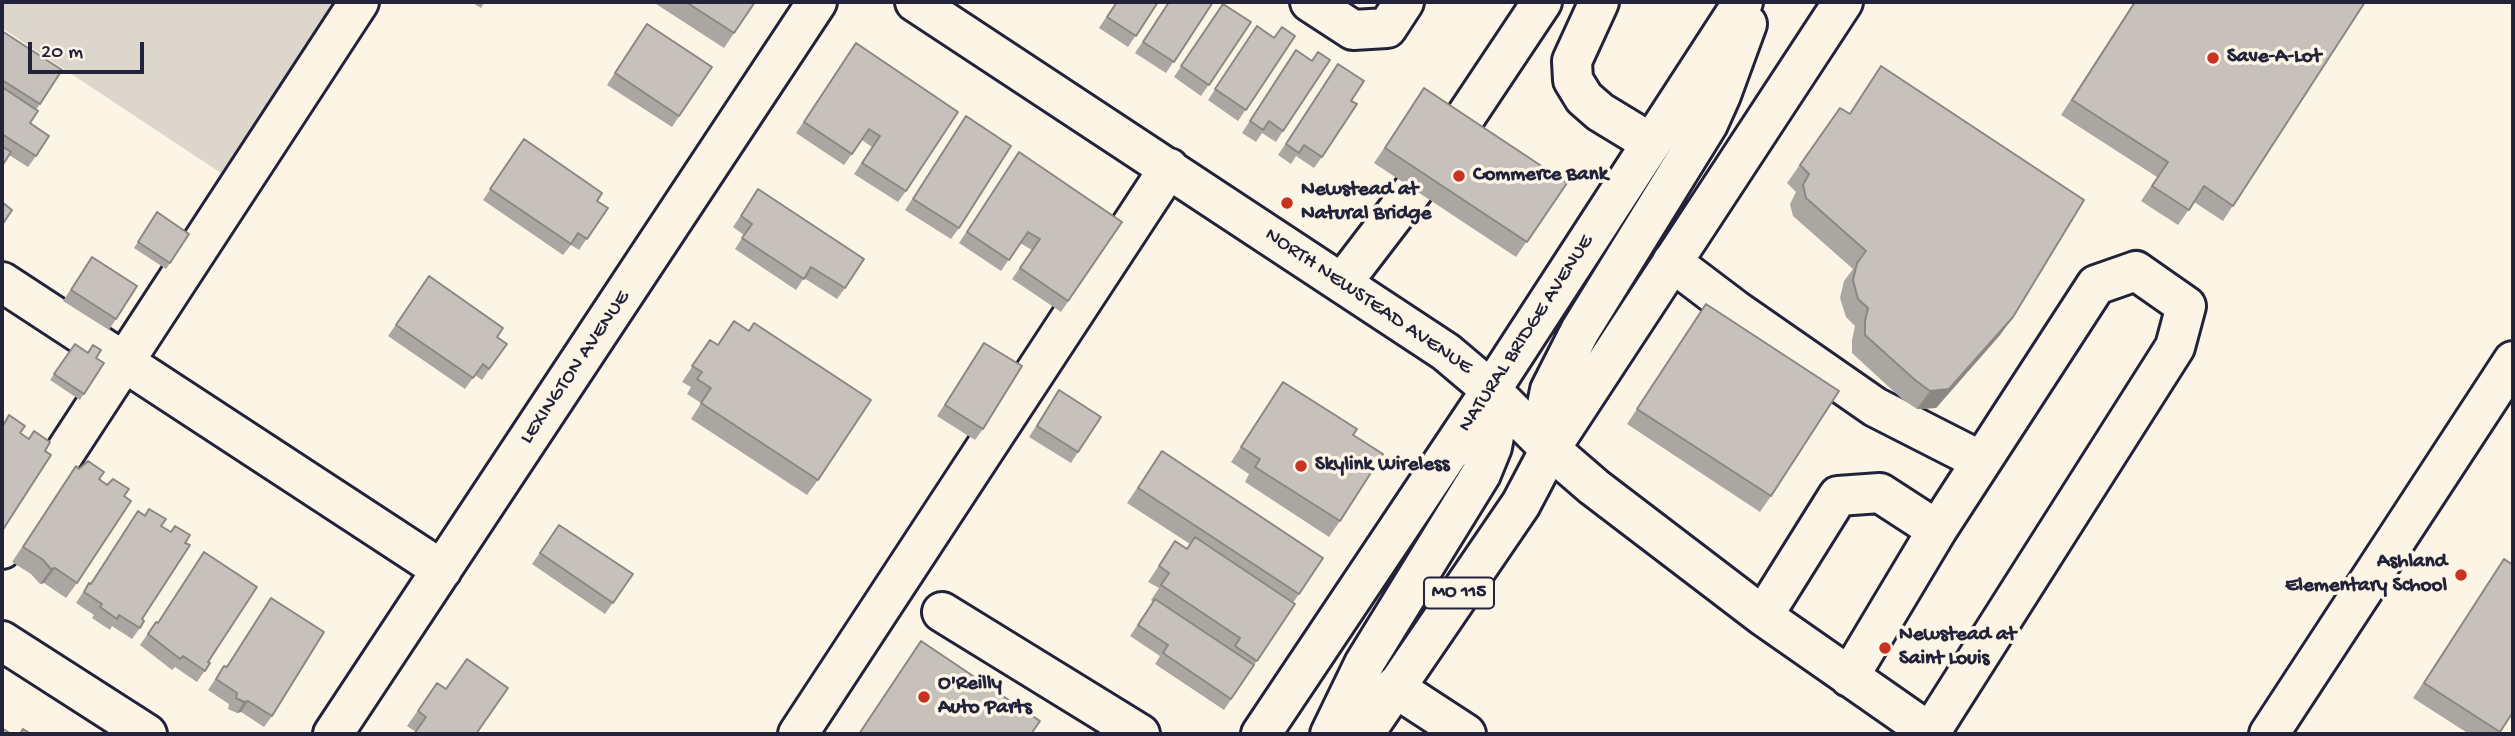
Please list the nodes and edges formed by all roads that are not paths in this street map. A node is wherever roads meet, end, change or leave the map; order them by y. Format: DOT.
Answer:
graph roads {
  1 [pos="359,2"];
  2 [pos="817,2"];
  3 [pos="915,2"];
  4 [pos="1310,2"];
  5 [pos="1404,2"];
  6 [pos="1542,2"];
  7 [pos="1599,2"];
  8 [pos="1744,2"];
  9 [pos="1755,2"];
  10 [pos="1843,2"];
  11 [pos="1456,131"];
  12 [pos="1651,143"];
  13 [pos="1169,168"];
  14 [pos="1413,189"];
  15 [pos="1672,262"];
  16 [pos="2,282"];
  17 [pos="1342,283"];
  18 [pos="2513,361"];
  19 [pos="123,363"];
  20 [pos="1491,390"];
  21 [pos="1550,449"];
  22 [pos="1981,461"];
  23 [pos="1937,530"];
  24 [pos="2,549"];
  25 [pos="442,570"];
  26 [pos="942,612"];
  27 [pos="1763,616"];
  28 [pos="2,641"];
  29 [pos="1849,677"];
  30 [pos="1394,687"];
  31 [pos="1133,733"];
  32 [pos="146,734"];
  33 [pos="333,734"];
  34 [pos="798,734"];
  35 [pos="1261,734"];
  36 [pos="1330,734"];
  37 [pos="1364,734"];
  38 [pos="1464,734"];
  39 [pos="1931,734"];
  40 [pos="2269,734"];
  1 -- 19 [label="street"];
  2 -- 25 [label="street, LEXINGTON AVENUE"];
  3 -- 13 [label="street, NORTH NEWSTEAD AVENUE"];
  4 -- 5 [label="street"];
  6 -- 11 [label="street"];
  7 -- 12 [label="street"];
  8 -- 12 [label="street, NATURAL BRIDGE AVENUE"];
  9 -- 21 [label="street"];
  10 -- 15 [label="street"];
  12 -- 20 [label="street, NATURAL BRIDGE AVENUE"];
  13 -- 17 [label="street, NORTH NEWSTEAD AVENUE"];
  13 -- 34 [label="street"];
  14 -- 17 [label="street"];
  15 -- 21 [label="street"];
  15 -- 22 [label="street"];
  16 -- 19 [label="street"];
  17 -- 20 [label="street, NORTH NEWSTEAD AVENUE"];
  18 -- 40 [label="street"];
  19 -- 24 [label="street"];
  19 -- 25 [label="street"];
  20 -- 21 [label="street, NORTH NEWSTEAD AVENUE"];
  20 -- 35 [label="street, NATURAL BRIDGE AVENUE"];
  20 -- 36 [label="street"];
  21 -- 27 [label="street, NORTH NEWSTEAD AVENUE"];
  21 -- 30 [label="street, MO 115"];
  22 -- 23 [label="street"];
  22 -- 39 [label="street"];
  23 -- 27 [label="street"];
  23 -- 29 [label="street"];
  25 -- 33 [label="street, LEXINGTON AVENUE"];
  26 -- 31 [label="street"];
  27 -- 29 [label="street, NORTH NEWSTEAD AVENUE"];
  28 -- 32 [label="street"];
  29 -- 39 [label="street, NORTH NEWSTEAD AVENUE"];
  30 -- 37 [label="street, MO 115"];
  30 -- 38 [label="street"];
}
